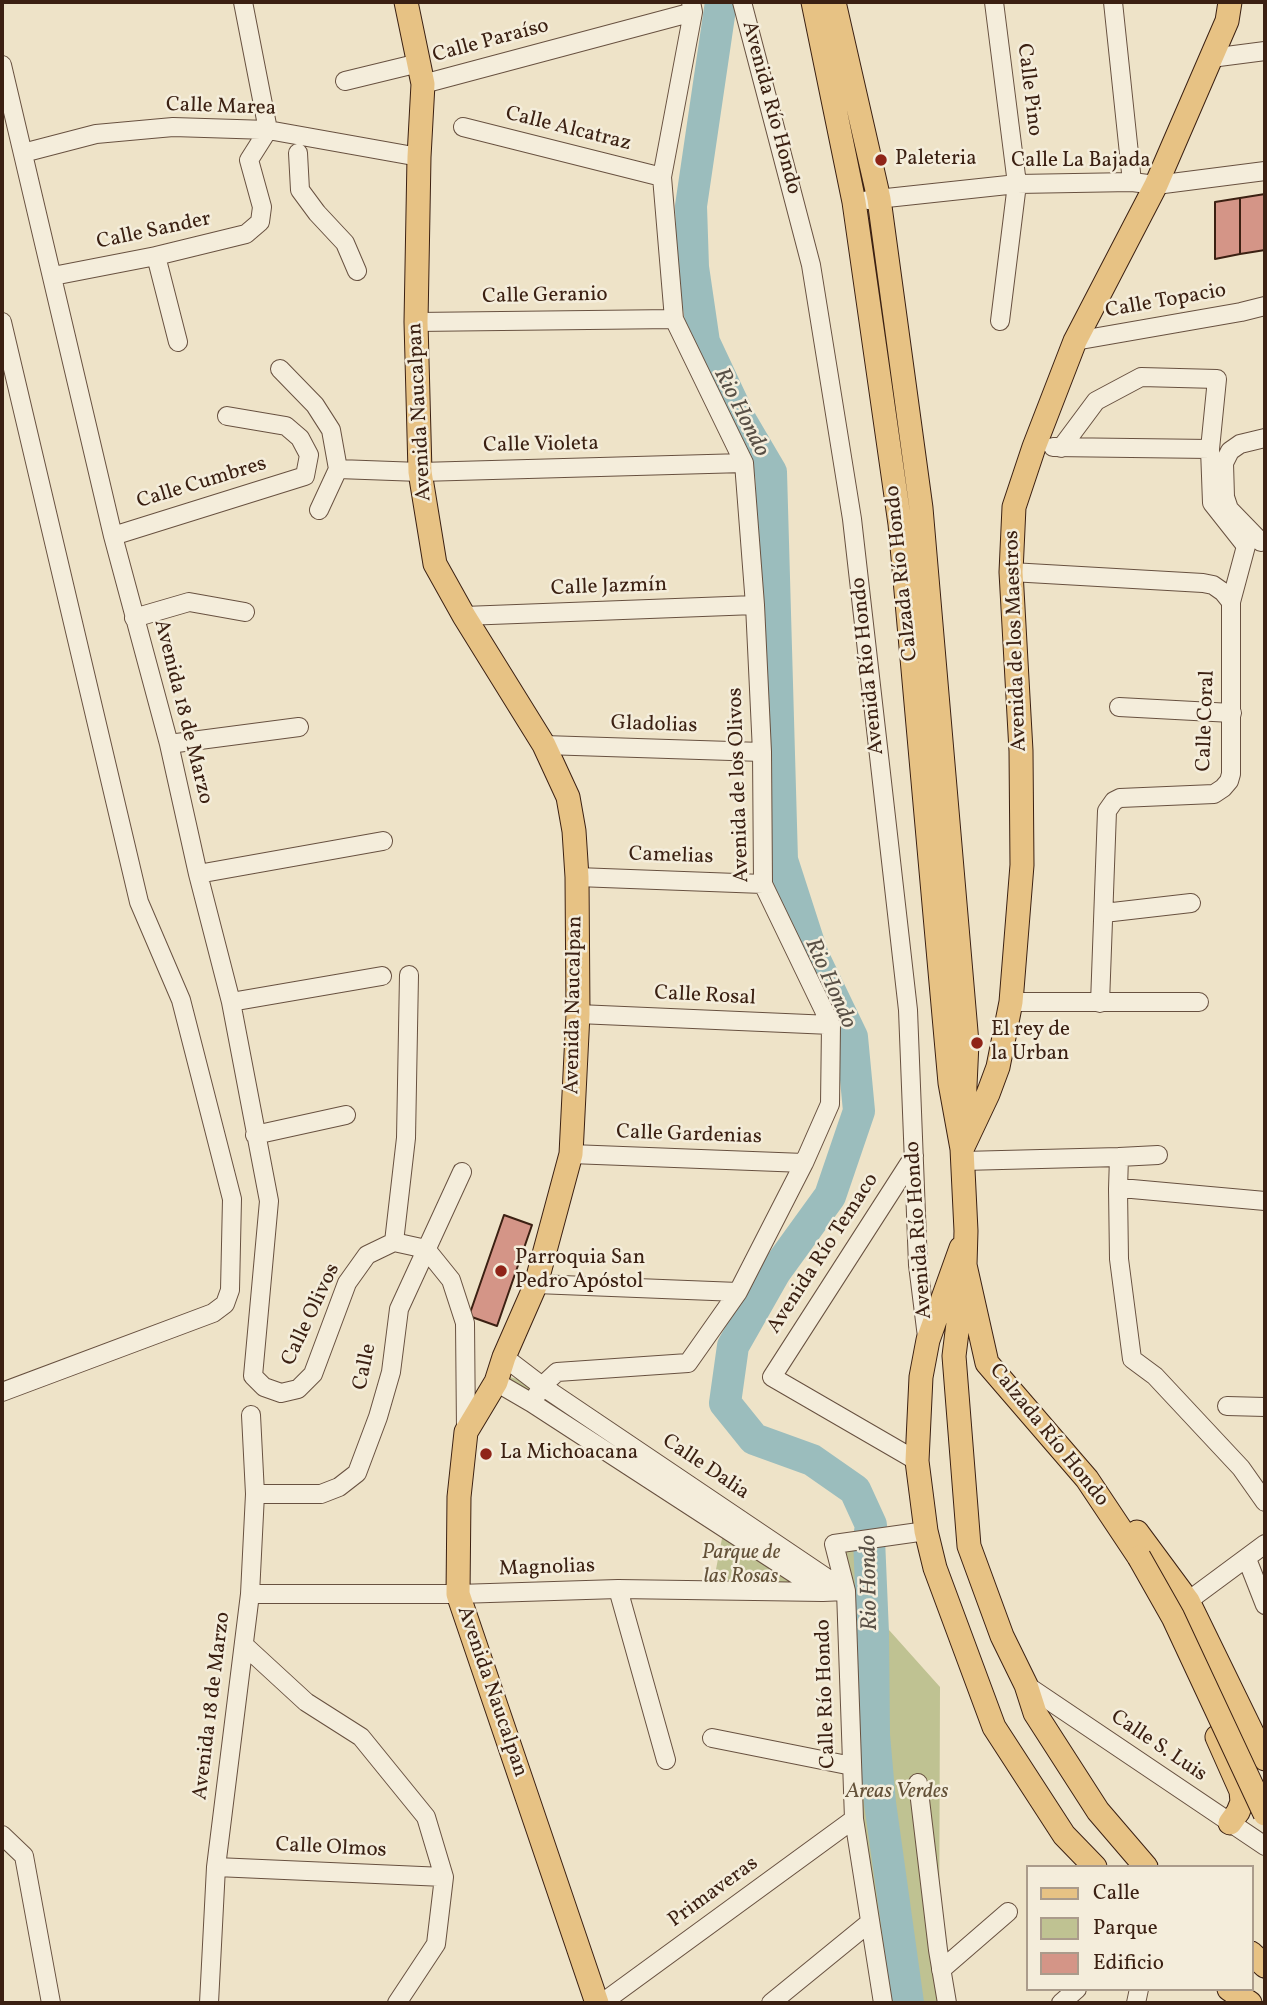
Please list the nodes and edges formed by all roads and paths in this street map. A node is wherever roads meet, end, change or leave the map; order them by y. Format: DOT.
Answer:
graph roads {
  1 [pos="243,2"];
  2 [pos="406,2"];
  3 [pos="742,2"];
  4 [pos="813,2"];
  5 [pos="834,2"];
  6 [pos="994,2"];
  7 [pos="1113,2"];
  8 [pos="1230,2"];
  9 [pos="692,7"];
  10 [pos="1265,51"];
  11 [pos="1211,58"];
  12 [pos="2,65"];
  13 [pos="421,73"];
  14 [pos="345,81"];
  15 [pos="463,127"];
  16 [pos="268,130"];
  17 [pos="23,153"];
  18 [pos="298,153"];
  19 [pos="419,157"];
  20 [pos="1265,171"];
  21 [pos="662,177"];
  22 [pos="1132,182"];
  23 [pos="1017,184"];
  24 [pos="1156,185"];
  25 [pos="879,199"];
  26 [pos="854,202"];
  27 [pos="156,256"];
  28 [pos="356,271"];
  29 [pos="53,276"];
  30 [pos="1265,306"];
  31 [pos="674,319"];
  32 [pos="1000,321"];
  33 [pos="2,322"];
  34 [pos="416,322"];
  35 [pos="1075,341"];
  36 [pos="178,342"];
  37 [pos="280,369"];
  38 [pos="7,372"];
  39 [pos="227,416"];
  40 [pos="1265,438"];
  41 [pos="1034,447"];
  42 [pos="1060,447"];
  43 [pos="1210,449"];
  44 [pos="744,463"];
  45 [pos="338,469"];
  46 [pos="420,471"];
  47 [pos="320,510"];
  48 [pos="113,536"];
  49 [pos="1261,542"];
  50 [pos="1011,572"];
  51 [pos="1231,601"];
  52 [pos="755,605"];
  53 [pos="245,612"];
  54 [pos="464,616"];
  55 [pos="134,618"];
  56 [pos="1119,707"];
  57 [pos="1232,713"];
  58 [pos="299,727"];
  59 [pos="169,744"];
  60 [pos="544,745"];
  61 [pos="762,752"];
  62 [pos="383,841"];
  63 [pos="198,874"];
  64 [pos="577,877"];
  65 [pos="763,884"];
  66 [pos="1191,903"];
  67 [pos="1104,913"];
  68 [pos="409,975"];
  69 [pos="382,976"];
  70 [pos="231,1002"];
  71 [pos="1011,1002"];
  72 [pos="1199,1002"];
  73 [pos="1100,1003"];
  74 [pos="578,1014"];
  75 [pos="831,1025"];
  76 [pos="346,1115"];
  77 [pos="255,1135"];
  78 [pos="571,1154"];
  79 [pos="962,1155"];
  80 [pos="1158,1155"];
  81 [pos="914,1156"];
  82 [pos="1119,1157"];
  83 [pos="804,1163"];
  84 [pos="462,1172"];
  85 [pos="1118,1189"];
  86 [pos="1265,1201"];
  87 [pos="966,1231"];
  88 [pos="394,1242"];
  89 [pos="426,1249"];
  90 [pos="965,1265"];
  91 [pos="536,1284"];
  92 [pos="738,1292"];
  93 [pos="928,1340"];
  94 [pos="954,1356"];
  95 [pos="505,1357"];
  96 [pos="987,1363"];
  97 [pos="253,1376"];
  98 [pos="920,1377"];
  99 [pos="496,1382"];
  100 [pos="542,1386"];
  101 [pos="2,1392"];
  102 [pos="532,1403"];
  103 [pos="1227,1406"];
  104 [pos="1265,1407"];
  105 [pos="251,1415"];
  106 [pos="466,1432"];
  107 [pos="917,1461"];
  108 [pos="1087,1479"];
  109 [pos="678,1488"];
  110 [pos="255,1494"];
  111 [pos="1265,1502"];
  112 [pos="926,1531"];
  113 [pos="1265,1544"];
  114 [pos="1247,1559"];
  115 [pos="618,1589"];
  116 [pos="846,1591"];
  117 [pos="823,1592"];
  118 [pos="250,1594"];
  119 [pos="458,1594"];
  120 [pos="1188,1601"];
  121 [pos="1265,1605"];
  122 [pos="244,1645"];
  123 [pos="1026,1685"];
  124 [pos="712,1738"];
  125 [pos="1265,1759"];
  126 [pos="666,1760"];
  127 [pos="852,1766"];
  128 [pos="918,1783"];
  129 [pos="1265,1802"];
  130 [pos="1265,1814"];
  131 [pos="853,1819"];
  132 [pos="1230,1823"];
  133 [pos="2,1835"];
  134 [pos="1265,1846"];
  135 [pos="1093,1865"];
  136 [pos="1144,1865"];
  137 [pos="1159,1865"];
  138 [pos="216,1867"];
  139 [pos="444,1877"];
  140 [pos="1009,1912"];
  141 [pos="869,1923"];
  142 [pos="941,1969"];
  143 [pos="1075,1991"];
  144 [pos="1232,1991"];
  145 [pos="51,2003"];
  146 [pos="209,2003"];
  147 [pos="397,2003"];
  148 [pos="599,2003"];
  149 [pos="771,2003"];
  150 [pos="883,2003"];
  151 [pos="947,2003"];
  152 [pos="1061,2003"];
  153 [pos="1250,2003"];
  1 -- 16 [label="street"];
  2 -- 13 [label="main road, Avenida Naucalpan"];
  3 -- 81 [label="street, Avenida Río Hondo"];
  4 -- 26 [label="main road, Calzada Río Hondo"];
  5 -- 25 [label="main road, Calzada Río Hondo"];
  6 -- 23 [label="street, Calle Pino"];
  7 -- 22 [label="street"];
  8 -- 11 [label="main road, Avenida de los Maestros"];
  9 -- 13 [label="street, Calle Paraíso"];
  9 -- 21 [label="street, Avenida de los Olivos"];
  10 -- 11 [label="street"];
  11 -- 24 [label="main road, Avenida de los Maestros"];
  12 -- 17 [label="street, Avenida 18 de Marzo"];
  13 -- 14 [label="street"];
  13 -- 19 [label="main road, Avenida Naucalpan"];
  15 -- 21 [label="street, Calle Alcatraz"];
  16 -- 17 [label="street, Calle Marea"];
  16 -- 19 [label="street, Calle Marea"];
  16 -- 27 [label="street, Calle Sander"];
  17 -- 29 [label="street, Avenida 18 de Marzo"];
  18 -- 28 [label="street"];
  19 -- 34 [label="main road, Avenida Naucalpan"];
  20 -- 24 [label="street, Calle La Bajada"];
  21 -- 31 [label="street, Avenida de los Olivos"];
  22 -- 23 [label="street, Calle La Bajada"];
  22 -- 24 [label="street, Calle La Bajada"];
  23 -- 25 [label="street, Calle La Bajada"];
  23 -- 32 [label="street, Calle Pino"];
  24 -- 35 [label="main road, Avenida de los Maestros"];
  25 -- 26 [label="street, Calle La Bajada"];
  25 -- 79 [label="main road, Calzada Río Hondo"];
  26 -- 79 [label="main road, Calzada Río Hondo"];
  27 -- 29 [label="street, Calle Sander"];
  27 -- 36 [label="street"];
  29 -- 48 [label="street, Avenida 18 de Marzo"];
  30 -- 35 [label="street, Calle Topacio"];
  31 -- 34 [label="street, Calle Geranio"];
  31 -- 44 [label="street, Avenida de los Olivos"];
  33 -- 38 [label="street"];
  34 -- 46 [label="main road, Avenida Naucalpan"];
  35 -- 41 [label="main road, Avenida de los Maestros"];
  37 -- 45 [label="street"];
  38 -- 101 [label="street"];
  39 -- 48 [label="street, Calle Cumbres"];
  40 -- 49 [label="street"];
  41 -- 42 [label="street"];
  41 -- 50 [label="main road, Avenida de los Maestros"];
  42 -- 43 [label="street"];
  42 -- 43 [label="street"];
  43 -- 51 [label="street, Calle Coral"];
  44 -- 46 [label="street, Calle Violeta"];
  44 -- 52 [label="street, Avenida de los Olivos"];
  45 -- 46 [label="street, Calle Violeta"];
  45 -- 47 [label="street"];
  46 -- 54 [label="main road, Avenida Naucalpan"];
  48 -- 55 [label="street, Avenida 18 de Marzo"];
  50 -- 51 [label="street"];
  50 -- 71 [label="main road, Avenida de los Maestros"];
  51 -- 57 [label="street, Calle Coral"];
  52 -- 54 [label="street, Calle Jazmín"];
  52 -- 61 [label="street, Avenida de los Olivos"];
  53 -- 55 [label="street"];
  54 -- 60 [label="main road, Avenida Naucalpan"];
  55 -- 59 [label="street, Avenida 18 de Marzo"];
  56 -- 57 [label="street"];
  57 -- 67 [label="street, Calle Coral"];
  58 -- 59 [label="street"];
  59 -- 63 [label="street, Avenida 18 de Marzo"];
  60 -- 61 [label="street, Gladolias"];
  60 -- 64 [label="main road, Avenida Naucalpan"];
  61 -- 65 [label="street, Avenida de los Olivos"];
  62 -- 63 [label="street"];
  63 -- 70 [label="street, Avenida 18 de Marzo"];
  64 -- 65 [label="street, Camelias"];
  64 -- 74 [label="main road, Avenida Naucalpan"];
  65 -- 75 [label="street, Avenida de los Olivos"];
  66 -- 67 [label="street"];
  67 -- 73 [label="street, Calle Coral"];
  68 -- 88 [label="street"];
  69 -- 70 [label="street"];
  70 -- 77 [label="street, Avenida 18 de Marzo"];
  71 -- 73 [label="street"];
  71 -- 79 [label="main road, Avenida de los Maestros"];
  72 -- 73 [label="street"];
  74 -- 75 [label="street, Calle Rosal"];
  74 -- 78 [label="main road, Avenida Naucalpan"];
  75 -- 83 [label="street, Avenida de los Olivos"];
  76 -- 77 [label="street"];
  77 -- 97 [label="street, Avenida 18 de Marzo"];
  78 -- 83 [label="street, Calle Gardenias"];
  78 -- 91 [label="main road, Avenida Naucalpan"];
  79 -- 82 [label="street"];
  79 -- 87 [label="main road, Calzada Río Hondo"];
  80 -- 82 [label="street"];
  81 -- 93 [label="street, Avenida Río Hondo"];
  81 -- 107 [label="street, Avenida Río Temaco"];
  82 -- 85 [label="street"];
  83 -- 92 [label="street, Avenida de los Olivos"];
  84 -- 89 [label="street, Calle"];
  85 -- 86 [label="street"];
  85 -- 111 [label="street"];
  87 -- 90 [label="main road, Calzada Río Hondo"];
  87 -- 93 [label="main road"];
  88 -- 89 [label="street"];
  88 -- 97 [label="street, Calle Olivos"];
  89 -- 106 [label="street"];
  89 -- 110 [label="street, Calle"];
  90 -- 94 [label="main road"];
  90 -- 96 [label="main road, Calzada Río Hondo"];
  91 -- 92 [label="street"];
  91 -- 95 [label="main road, Avenida Naucalpan"];
  92 -- 100 [label="street, Avenida de los Olivos"];
  93 -- 98 [label="main road"];
  94 -- 96 [label="main road"];
  94 -- 98 [label="main road"];
  94 -- 123 [label="main road"];
  95 -- 99 [label="main road, Avenida Naucalpan"];
  95 -- 100 [label="street, Calle Dalia"];
  96 -- 108 [label="main road, Calzada Río Hondo"];
  98 -- 107 [label="main road"];
  99 -- 102 [label="street, Calle Dalia"];
  99 -- 106 [label="main road, Avenida Naucalpan"];
  100 -- 102 [label="street"];
  100 -- 109 [label="street, Calle Dalia"];
  102 -- 109 [label="street, Calle Dalia"];
  103 -- 104 [label="street"];
  105 -- 110 [label="street, Avenida 18 de Marzo"];
  106 -- 119 [label="main road, Avenida Naucalpan"];
  107 -- 112 [label="main road"];
  108 -- 120 [label="main road"];
  108 -- 130 [label="main road, Calzada Río Hondo, bridge"];
  108 -- 132 [label="main road"];
  109 -- 116 [label="street, Calle Dalia"];
  109 -- 117 [label="street, Calle Dalia"];
  110 -- 118 [label="street, Avenida 18 de Marzo"];
  112 -- 116 [label="street, Calle Río Hondo"];
  112 -- 135 [label="main road"];
  113 -- 114 [label="street"];
  114 -- 120 [label="street"];
  114 -- 121 [label="street"];
  115 -- 117 [label="street, Magnolias"];
  115 -- 119 [label="street, Magnolias"];
  115 -- 126 [label="street"];
  116 -- 117 [label="street, Magnolias"];
  116 -- 127 [label="street, Calle Río Hondo"];
  118 -- 119 [label="street, Magnolias"];
  118 -- 122 [label="street, Avenida 18 de Marzo"];
  119 -- 148 [label="main road, Avenida Naucalpan"];
  120 -- 125 [label="main road"];
  122 -- 138 [label="street, Avenida 18 de Marzo"];
  122 -- 139 [label="street"];
  123 -- 132 [label="street, Calle S. Luis"];
  123 -- 136 [label="main road"];
  123 -- 137 [label="main road"];
  124 -- 127 [label="street"];
  127 -- 131 [label="street, Calle Río Hondo"];
  128 -- 142 [label="street"];
  129 -- 132 [label="main road"];
  131 -- 141 [label="street, Calle Río Hondo"];
  131 -- 148 [label="street, Primaveras"];
  132 -- 134 [label="street, Calle S. Luis"];
  133 -- 145 [label="street"];
  138 -- 139 [label="street, Calle Olmos"];
  138 -- 146 [label="street, Avenida 18 de Marzo"];
  139 -- 147 [label="street"];
  140 -- 142 [label="street"];
  141 -- 149 [label="street"];
  141 -- 150 [label="street, Calle Río Hondo"];
  142 -- 151 [label="street"];
  143 -- 152 [label="street"];
  144 -- 153 [label="main road"];
}
